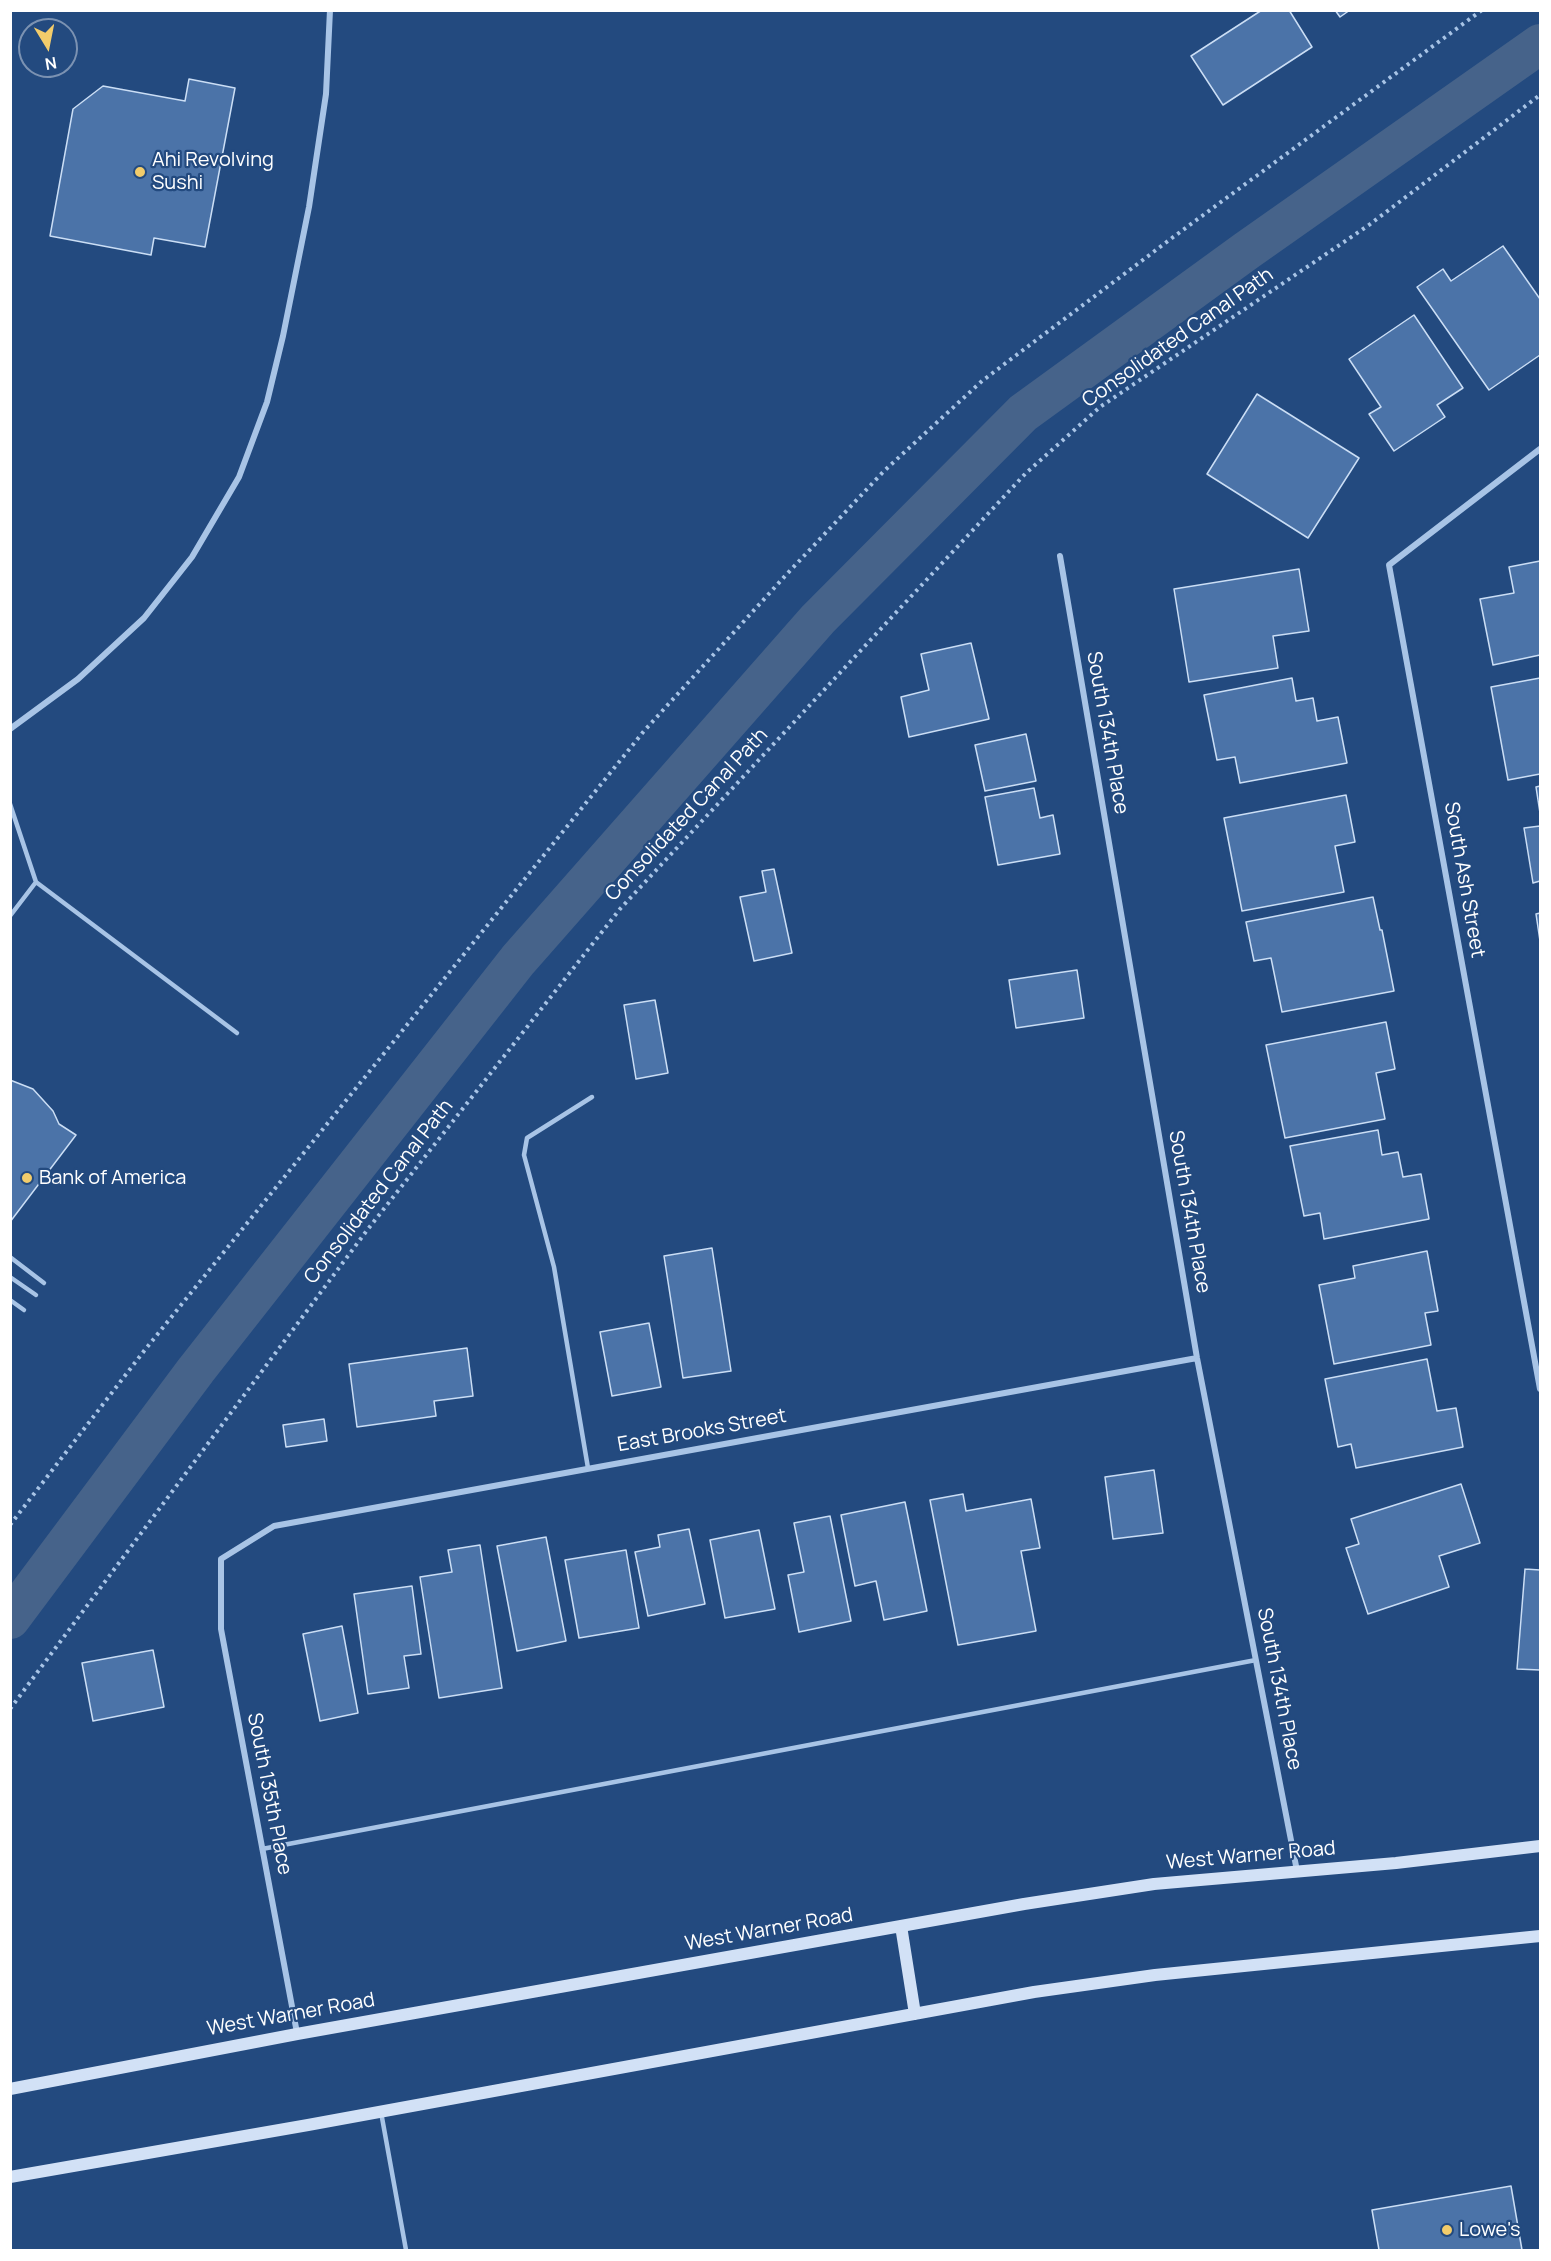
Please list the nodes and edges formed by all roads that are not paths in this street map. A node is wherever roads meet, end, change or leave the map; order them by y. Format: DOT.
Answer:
graph roads {
  1 [pos="330,10"];
  2 [pos="1540,449"];
  3 [pos="1060,556"];
  4 [pos="10,729"];
  5 [pos="10,804"];
  6 [pos="36,882"];
  7 [pos="10,916"];
  8 [pos="237,1033"];
  9 [pos="592,1097"];
  10 [pos="10,1257"];
  11 [pos="10,1277"];
  12 [pos="45,1283"];
  13 [pos="36,1295"];
  14 [pos="10,1300"];
  15 [pos="24,1310"];
  16 [pos="1197,1358"];
  17 [pos="1540,1389"];
  18 [pos="588,1468"];
  19 [pos="221,1559"];
  20 [pos="1256,1660"];
  21 [pos="1540,1846"];
  22 [pos="262,1849"];
  23 [pos="1297,1871"];
  24 [pos="901,1926"];
  25 [pos="1540,1936"];
  26 [pos="915,2014"];
  27 [pos="297,2034"];
  28 [pos="10,2089"];
  29 [pos="381,2112"];
  30 [pos="10,2177"];
  31 [pos="406,2250"];
  1 -- 4 [label="street"];
  2 -- 17 [label="street, South Ash Street"];
  3 -- 16 [label="street, South 134th Place"];
  5 -- 6 [label="lane"];
  6 -- 7 [label="lane"];
  6 -- 8 [label="lane"];
  9 -- 18 [label="lane"];
  10 -- 12 [label="lane"];
  11 -- 13 [label="lane"];
  14 -- 15 [label="lane"];
  16 -- 18 [label="street, East Brooks Street"];
  16 -- 20 [label="street, South 134th Place"];
  18 -- 19 [label="street, East Brooks Street"];
  19 -- 22 [label="street, South 135th Place"];
  20 -- 22 [label="lane"];
  20 -- 23 [label="street, South 134th Place"];
  21 -- 23 [label="main road, West Warner Road"];
  22 -- 27 [label="street, South 135th Place"];
  23 -- 24 [label="main road, West Warner Road"];
  24 -- 26 [label="main road"];
  24 -- 27 [label="main road, West Warner Road"];
  25 -- 26 [label="main road"];
  26 -- 29 [label="main road"];
  27 -- 28 [label="main road, West Warner Road"];
  29 -- 30 [label="main road"];
  29 -- 31 [label="lane"];
}
